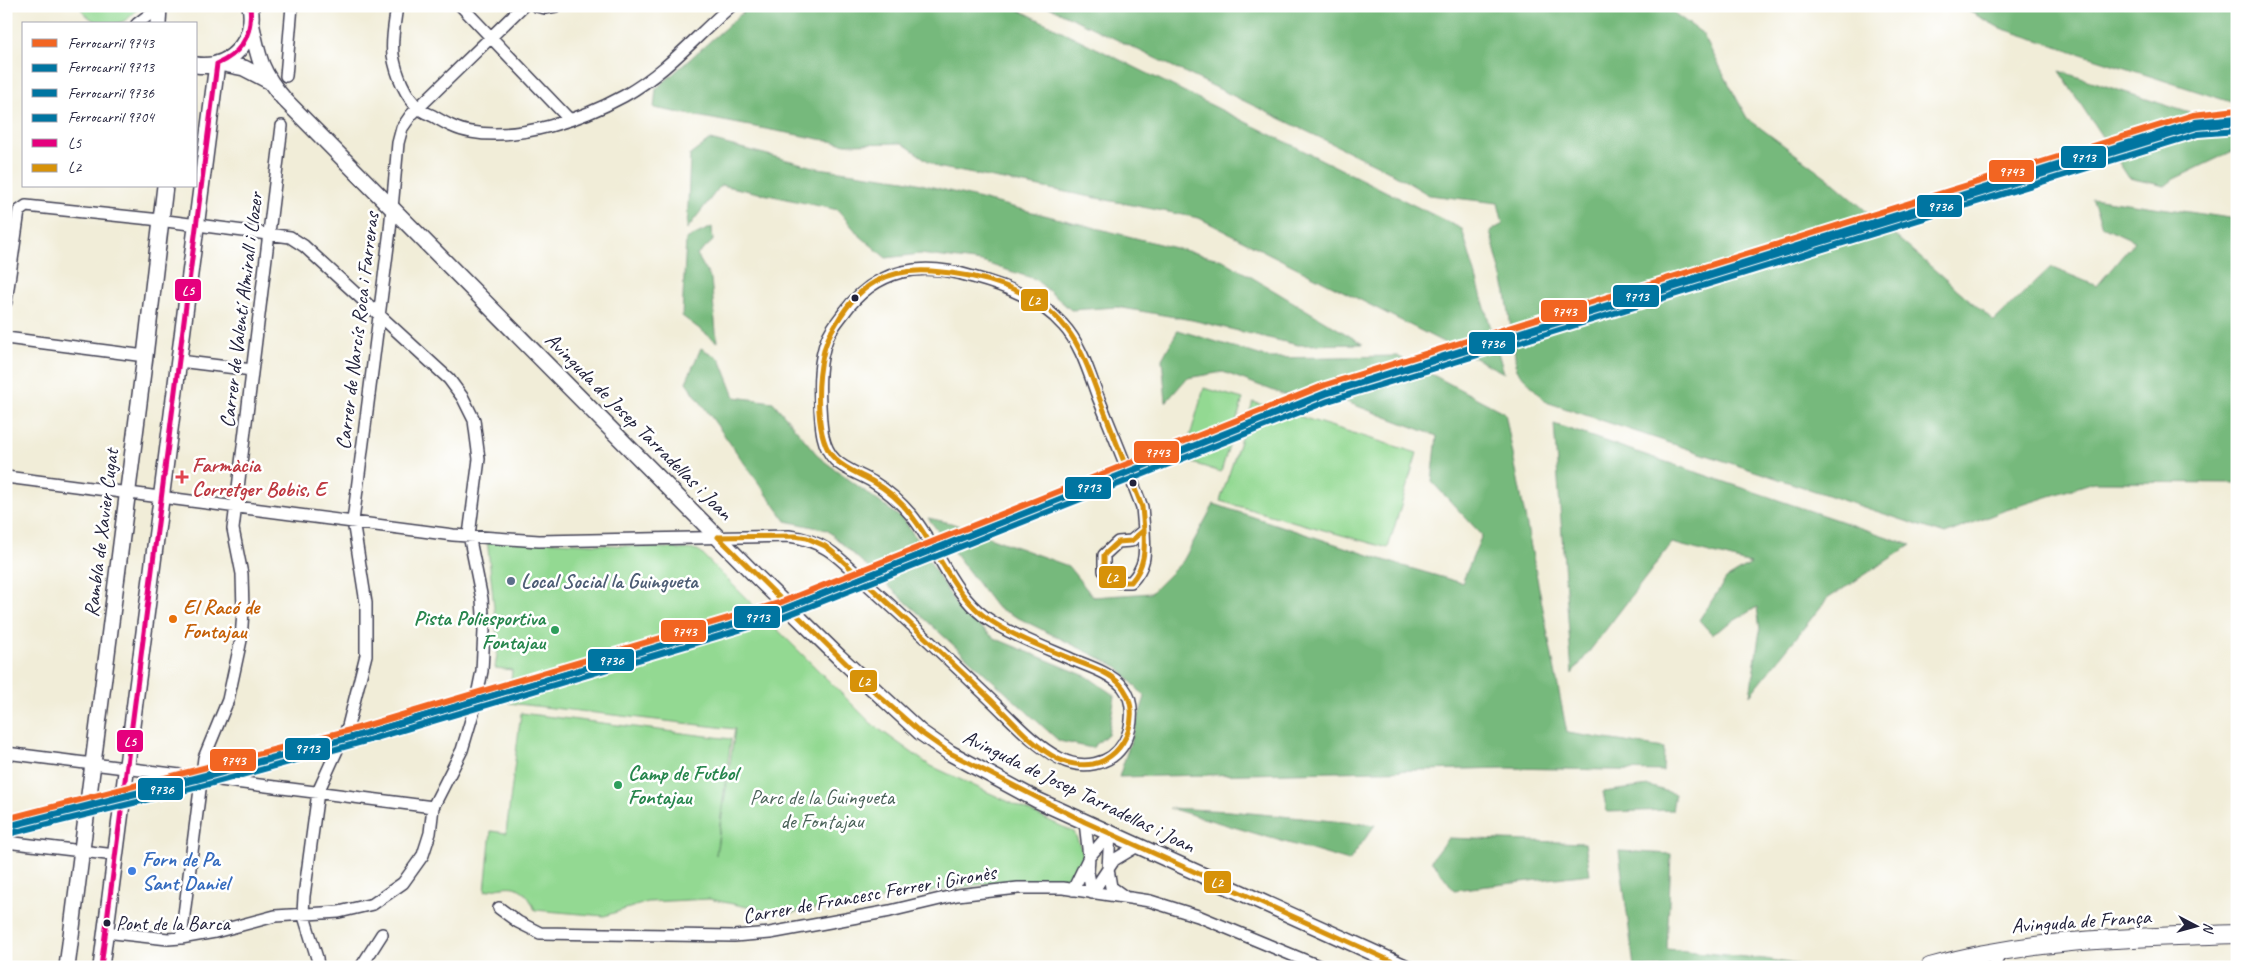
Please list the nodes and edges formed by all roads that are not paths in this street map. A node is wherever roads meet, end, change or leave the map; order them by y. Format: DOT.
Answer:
graph roads {
  1 [pos="159,6"];
  2 [pos="292,6"];
  3 [pos="397,6"];
  4 [pos="461,6"];
  5 [pos="523,6"];
  6 [pos="536,6"];
  7 [pos="556,6"];
  8 [pos="731,6"];
  9 [pos="250,14"];
  10 [pos="139,22"];
  11 [pos="158,22"];
  12 [pos="491,38"];
  13 [pos="218,63"];
  14 [pos="198,65"];
  15 [pos="286,76"];
  16 [pos="268,81"];
  17 [pos="419,109"];
  18 [pos="570,120"];
  19 [pos="282,126"];
  20 [pos="165,188"];
  21 [pos="391,207"];
  22 [pos="161,220"];
  23 [pos="196,225"];
  24 [pos="269,234"];
  25 [pos="6,302"];
  26 [pos="379,314"];
  27 [pos="10,339"];
  28 [pos="145,356"];
  29 [pos="179,361"];
  30 [pos="252,370"];
  31 [pos="6,476"];
  32 [pos="128,492"];
  33 [pos="162,496"];
  34 [pos="236,506"];
  35 [pos="353,521"];
  36 [pos="471,521"];
  37 [pos="1144,530"];
  38 [pos="469,536"];
  39 [pos="718,537"];
  40 [pos="487,538"];
  41 [pos="6,753"];
  42 [pos="93,764"];
  43 [pos="126,768"];
  44 [pos="202,777"];
  45 [pos="318,792"];
  46 [pos="433,807"];
  47 [pos="1085,822"];
  48 [pos="1110,833"];
  49 [pos="6,842"];
  50 [pos="1139,846"];
  51 [pos="82,851"];
  52 [pos="115,855"];
  53 [pos="1089,857"];
  54 [pos="1108,869"];
  55 [pos="1073,890"];
  56 [pos="1092,893"];
  57 [pos="1127,898"];
  58 [pos="499,908"];
  59 [pos="302,913"];
  60 [pos="105,932"];
  61 [pos="382,934"];
  62 [pos="2237,934"];
  63 [pos="181,938"];
  64 [pos="2003,949"];
  65 [pos="67,967"];
  66 [pos="101,967"];
  67 [pos="318,967"];
  68 [pos="361,967"];
  69 [pos="1320,967"];
  70 [pos="1405,967"];
  71 [pos="1930,967"];
  72 [pos="1994,967"];
  1 -- 10 [label="street"];
  1 -- 11 [label="main road"];
  2 -- 15 [label="street"];
  3 -- 17 [label="street"];
  4 -- 12 [label="street"];
  5 -- 12 [label="street, Carrer de Narcís Roca i Farreras"];
  6 -- 7 [label="street"];
  8 -- 18 [label="street"];
  9 -- 13 [label="main road"];
  9 -- 16 [label="main road, Avinguda de Josep Tarradellas i Joan"];
  12 -- 17 [label="street, Carrer de Narcís Roca i Farreras"];
  12 -- 18 [label="street"];
  13 -- 14 [label="main road, Avinguda de Josep Tarradellas i Joan"];
  13 -- 16 [label="main road, Avinguda de Josep Tarradellas i Joan"];
  13 -- 23 [label="main road"];
  16 -- 21 [label="main road, Avinguda de Josep Tarradellas i Joan"];
  17 -- 18 [label="street"];
  17 -- 21 [label="street, Carrer de Narcís Roca i Farreras"];
  19 -- 24 [label="street, Carrer de Valentí Almirall i Llozer"];
  20 -- 22 [label="main road, Rambla de Xavier Cugat"];
  21 -- 26 [label="street, Carrer de Narcís Roca i Farreras"];
  21 -- 39 [label="main road, Avinguda de Josep Tarradellas i Joan"];
  22 -- 23 [label="street"];
  22 -- 25 [label="street"];
  22 -- 28 [label="main road, Rambla de Xavier Cugat"];
  23 -- 24 [label="street"];
  23 -- 29 [label="main road"];
  24 -- 26 [label="street"];
  24 -- 30 [label="street, Carrer de Valentí Almirall i Llozer"];
  26 -- 35 [label="street, Carrer de Narcís Roca i Farreras"];
  26 -- 36 [label="street"];
  27 -- 28 [label="street"];
  28 -- 32 [label="main road, Rambla de Xavier Cugat"];
  29 -- 30 [label="street"];
  29 -- 33 [label="main road"];
  30 -- 34 [label="street, Carrer de Valentí Almirall i Llozer"];
  31 -- 32 [label="street"];
  32 -- 33 [label="street"];
  32 -- 42 [label="main road, Rambla de Xavier Cugat"];
  33 -- 34 [label="street"];
  33 -- 43 [label="main road"];
  34 -- 35 [label="street"];
  34 -- 44 [label="street, Carrer de Valentí Almirall i Llozer"];
  35 -- 38 [label="street"];
  35 -- 45 [label="street, Carrer de Narcís Roca i Farreras"];
  36 -- 38 [label="street"];
  36 -- 40 [label="street"];
  37 -- 37 [label="street"];
  37 -- 39 [label="street"];
  38 -- 40 [label="street"];
  38 -- 46 [label="street"];
  39 -- 40 [label="street"];
  39 -- 47 [label="main road, Avinguda de Josep Tarradellas i Joan"];
  41 -- 42 [label="street"];
  42 -- 43 [label="street"];
  42 -- 51 [label="main road, Rambla de Xavier Cugat"];
  43 -- 44 [label="street"];
  43 -- 52 [label="main road"];
  44 -- 45 [label="street"];
  44 -- 63 [label="street, Carrer de Valentí Almirall i Llozer"];
  45 -- 46 [label="street"];
  45 -- 59 [label="street, Carrer de Narcís Roca i Farreras"];
  46 -- 59 [label="street"];
  47 -- 48 [label="main road, Avinguda de Josep Tarradellas i Joan"];
  47 -- 53 [label="street"];
  48 -- 50 [label="main road, Avinguda de Josep Tarradellas i Joan"];
  48 -- 53 [label="street"];
  48 -- 54 [label="street"];
  49 -- 51 [label="street"];
  50 -- 54 [label="street"];
  50 -- 70 [label="main road, Avinguda de Josep Tarradellas i Joan"];
  51 -- 52 [label="street"];
  51 -- 65 [label="main road, Rambla de Xavier Cugat"];
  52 -- 60 [label="main road"];
  53 -- 55 [label="street"];
  53 -- 56 [label="street"];
  54 -- 56 [label="street"];
  54 -- 57 [label="street"];
  55 -- 56 [label="street, Carrer de Francesc Ferrer i Gironès"];
  55 -- 58 [label="street, Carrer de Francesc Ferrer i Gironès"];
  56 -- 57 [label="street, Carrer de Francesc Ferrer i Gironès"];
  57 -- 69 [label="street, Carrer de Francesc Ferrer i Gironès"];
  59 -- 63 [label="street"];
  59 -- 67 [label="street"];
  60 -- 63 [label="street"];
  60 -- 66 [label="main road"];
  61 -- 68 [label="street"];
  62 -- 64 [label="main road, Avinguda de França"];
  64 -- 71 [label="main road, Avinguda de França"];
  64 -- 72 [label="street"];
}
